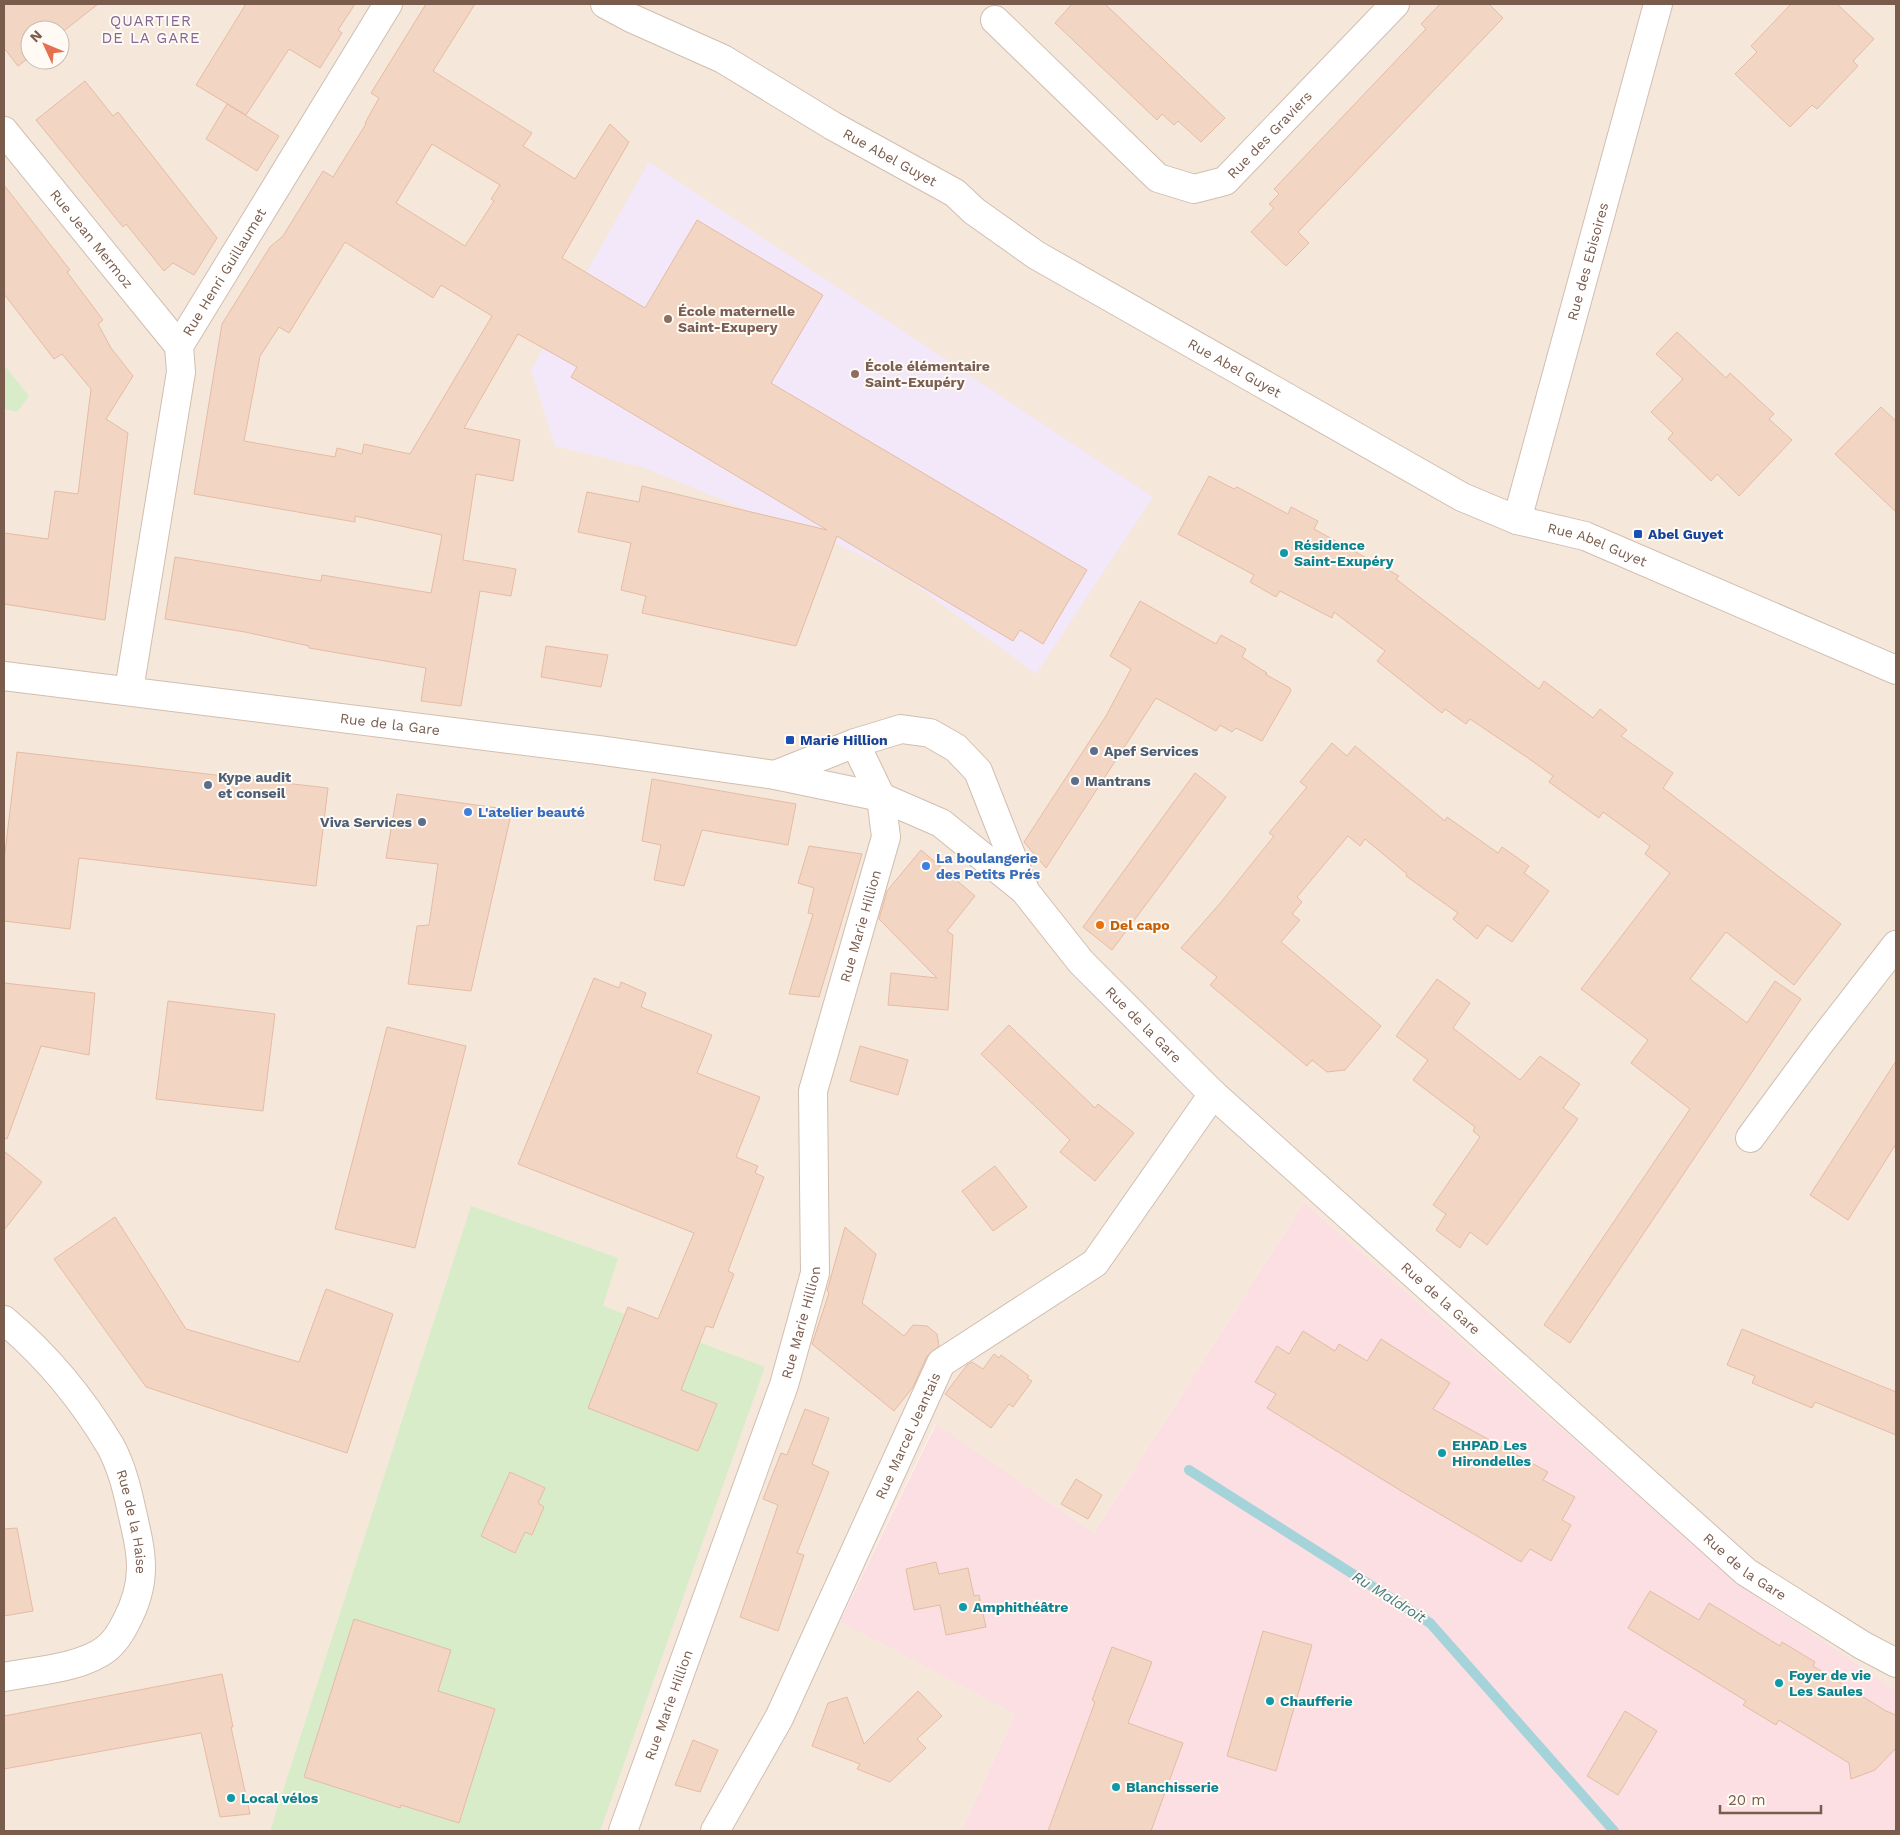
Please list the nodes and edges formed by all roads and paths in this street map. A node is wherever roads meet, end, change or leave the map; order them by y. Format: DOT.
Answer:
graph roads {
  1 [pos="388,4"];
  2 [pos="604,4"];
  3 [pos="1395,4"];
  4 [pos="1658,4"];
  5 [pos="995,20"];
  6 [pos="4,131"];
  7 [pos="179,346"];
  8 [pos="1517,520"];
  9 [pos="1896,670"];
  10 [pos="4,676"];
  11 [pos="128,690"];
  12 [pos="855,742"];
  13 [pos="775,775"];
  14 [pos="881,797"];
  15 [pos="990,800"];
  16 [pos="958,835"];
  17 [pos="1024,890"];
  18 [pos="1896,945"];
  19 [pos="1212,1094"];
  20 [pos="1750,1138"];
  21 [pos="4,1320"];
  22 [pos="1896,1663"];
  23 [pos="4,1677"];
  24 [pos="623,1831"];
  25 [pos="715,1831"];
  1 -- 7 [label="street, Rue Henri Guillaumet"];
  2 -- 8 [label="street, Rue Abel Guyet"];
  3 -- 5 [label="street, Rue des Graviers"];
  4 -- 8 [label="street, Rue des Ebisoires"];
  6 -- 7 [label="street, Rue Jean Mermoz"];
  7 -- 11 [label="street, Rue Henri Guillaumet"];
  8 -- 9 [label="street, Rue Abel Guyet"];
  10 -- 11 [label="street, Rue de la Gare"];
  11 -- 13 [label="street, Rue de la Gare"];
  12 -- 13 [label="street, Rue de la Gare"];
  12 -- 14 [label="street"];
  12 -- 15 [label="street, Rue de la Gare"];
  13 -- 14 [label="street, Rue de la Gare"];
  14 -- 16 [label="street, Rue de la Gare"];
  14 -- 24 [label="street, Rue Marie Hillion"];
  15 -- 16 [label="street"];
  15 -- 17 [label="street, Rue de la Gare"];
  16 -- 17 [label="street, Rue de la Gare"];
  17 -- 19 [label="street, Rue de la Gare"];
  18 -- 20 [label="street"];
  19 -- 22 [label="street, Rue de la Gare"];
  19 -- 25 [label="street, Rue Marcel Jeantais"];
  21 -- 23 [label="street, Rue de la Haise"];
}
